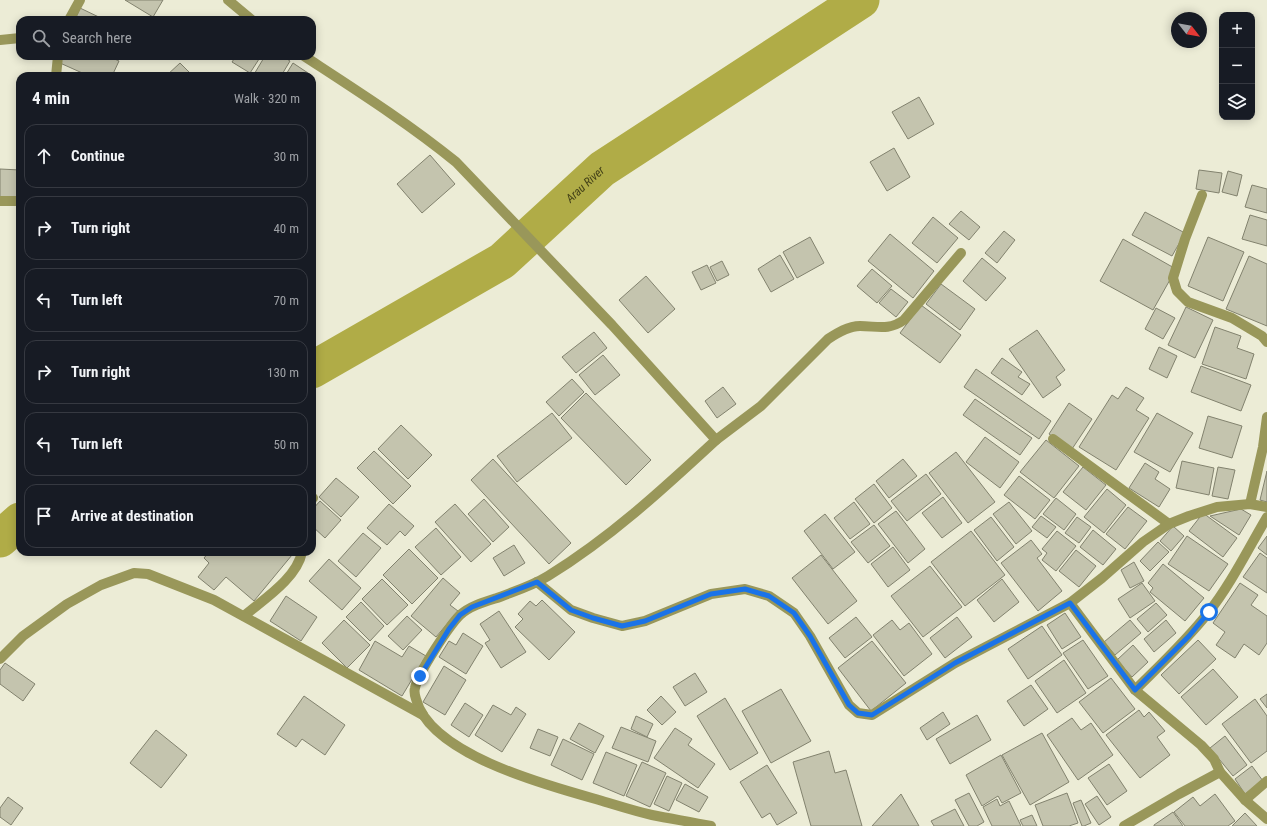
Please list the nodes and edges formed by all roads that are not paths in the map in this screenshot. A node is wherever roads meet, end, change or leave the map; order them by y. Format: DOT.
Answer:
graph roads {
  1 [pos="80,0"];
  2 [pos="228,0"];
  3 [pos="71,16"];
  4 [pos="247,16"];
  5 [pos="16,38"];
  6 [pos="0,40"];
  7 [pos="58,60"];
  8 [pos="310,60"];
  9 [pos="56,72"];
  10 [pos="1202,195"];
  11 [pos="0,201"];
  12 [pos="16,201"];
  13 [pos="961,253"];
  14 [pos="1267,342"];
  15 [pos="1267,417"];
  16 [pos="1053,439"];
  17 [pos="716,440"];
  18 [pos="1250,504"];
  19 [pos="1267,507"];
  20 [pos="1267,517"];
  21 [pos="1169,524"];
  22 [pos="301,556"];
  23 [pos="537,582"];
  24 [pos="1070,603"];
  25 [pos="244,616"];
  26 [pos="0,659"];
  27 [pos="1135,690"];
  28 [pos="423,715"];
  29 [pos="1220,772"];
  30 [pos="1267,781"];
  31 [pos="1245,800"];
  32 [pos="1267,819"];
  33 [pos="711,826"];
  34 [pos="1124,826"];
  1 -- 3 [label="street"];
  2 -- 4 [label="street"];
  5 -- 6 [label="street"];
  7 -- 9 [label="street"];
  8 -- 17 [label="street"];
  10 -- 14 [label="street"];
  11 -- 12 [label="street"];
  13 -- 17 [label="street"];
  15 -- 18 [label="street"];
  16 -- 21 [label="street"];
  17 -- 23 [label="street"];
  18 -- 19 [label="street"];
  18 -- 21 [label="street"];
  20 -- 27 [label="street"];
  21 -- 24 [label="street"];
  22 -- 25 [label="street"];
  23 -- 24 [label="street"];
  23 -- 28 [label="street"];
  24 -- 27 [label="street"];
  25 -- 26 [label="street"];
  25 -- 28 [label="street"];
  27 -- 29 [label="street"];
  28 -- 33 [label="street"];
  29 -- 31 [label="street"];
  29 -- 34 [label="street"];
  30 -- 31 [label="street"];
  31 -- 32 [label="street"];
}
